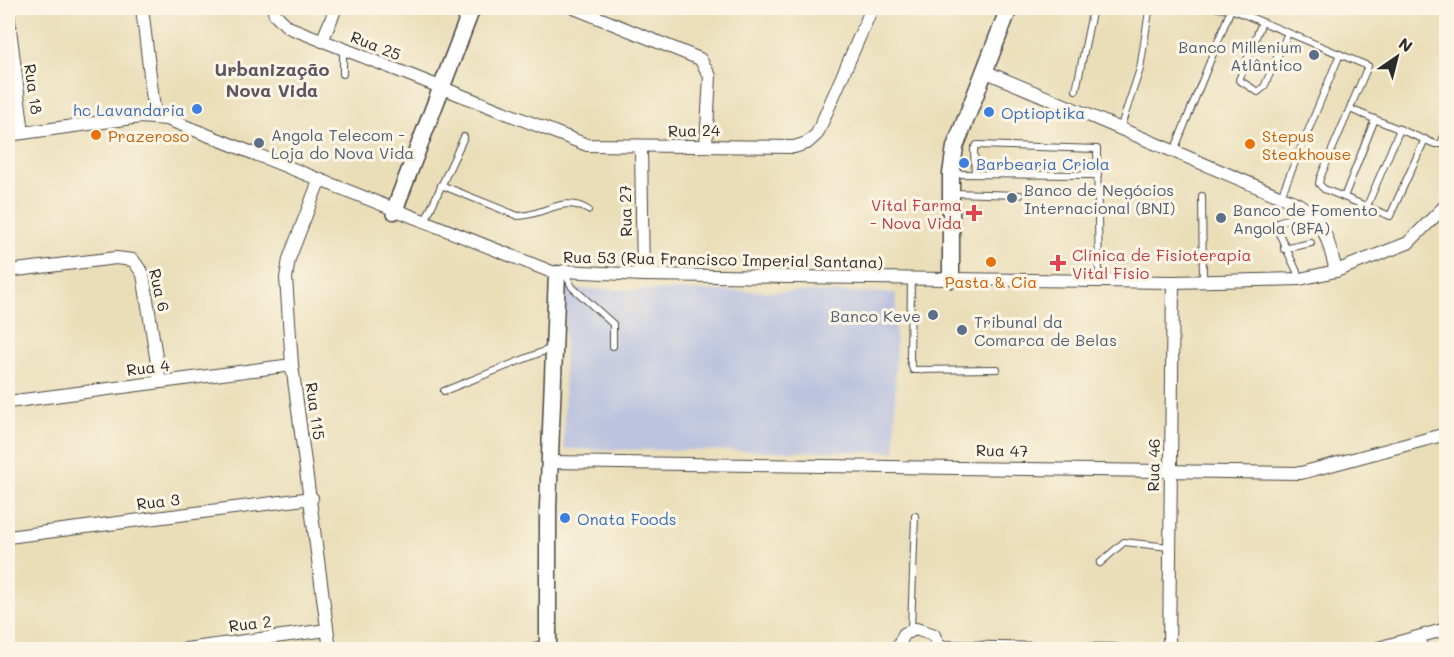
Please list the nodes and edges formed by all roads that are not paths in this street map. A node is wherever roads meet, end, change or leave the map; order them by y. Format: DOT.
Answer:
graph roads {
  1 [pos="142,8"];
  2 [pos="273,8"];
  3 [pos="336,8"];
  4 [pos="472,8"];
  5 [pos="573,8"];
  6 [pos="872,8"];
  7 [pos="1009,8"];
  8 [pos="1094,8"];
  9 [pos="1142,8"];
  10 [pos="1167,8"];
  11 [pos="1217,8"];
  12 [pos="1231,9"];
  13 [pos="1149,11"];
  14 [pos="8,13"];
  15 [pos="1262,22"];
  16 [pos="1288,33"];
  17 [pos="322,41"];
  18 [pos="343,49"];
  19 [pos="1340,54"];
  20 [pos="984,71"];
  21 [pos="343,74"];
  22 [pos="441,89"];
  23 [pos="1076,90"];
  24 [pos="1350,109"];
  25 [pos="155,117"];
  26 [pos="1375,119"];
  27 [pos="1120,129"];
  28 [pos="1400,129"];
  29 [pos="1446,130"];
  30 [pos="23,133"];
  31 [pos="8,135"];
  32 [pos="464,137"];
  33 [pos="1425,139"];
  34 [pos="705,146"];
  35 [pos="641,147"];
  36 [pos="1174,151"];
  37 [pos="951,174"];
  38 [pos="975,174"];
  39 [pos="1098,175"];
  40 [pos="319,181"];
  41 [pos="441,185"];
  42 [pos="951,194"];
  43 [pos="1020,195"];
  44 [pos="1202,196"];
  45 [pos="1281,196"];
  46 [pos="1344,197"];
  47 [pos="1446,205"];
  48 [pos="1367,206"];
  49 [pos="588,210"];
  50 [pos="394,211"];
  51 [pos="1313,213"];
  52 [pos="424,224"];
  53 [pos="1311,243"];
  54 [pos="1284,249"];
  55 [pos="8,271"];
  56 [pos="1336,271"];
  57 [pos="560,272"];
  58 [pos="643,275"];
  59 [pos="911,278"];
  60 [pos="951,279"];
  61 [pos="1300,279"];
  62 [pos="1099,281"];
  63 [pos="1203,281"];
  64 [pos="1173,282"];
  65 [pos="613,346"];
  66 [pos="555,347"];
  67 [pos="292,365"];
  68 [pos="997,369"];
  69 [pos="160,382"];
  70 [pos="444,391"];
  71 [pos="8,402"];
  72 [pos="1446,434"];
  73 [pos="551,462"];
  74 [pos="1169,470"];
  75 [pos="312,498"];
  76 [pos="915,516"];
  77 [pos="8,537"];
  78 [pos="1169,547"];
  79 [pos="1100,563"];
  80 [pos="1446,629"];
  81 [pos="327,630"];
  82 [pos="911,630"];
  83 [pos="1419,637"];
  84 [pos="548,647"];
  85 [pos="940,648"];
  86 [pos="1039,648"];
  87 [pos="178,650"];
  88 [pos="330,650"];
  89 [pos="529,650"];
  90 [pos="897,650"];
  91 [pos="1115,650"];
  92 [pos="1169,650"];
  93 [pos="1371,650"];
  94 [pos="1423,650"];
  1 -- 25 [label="street"];
  2 -- 17 [label="street, Rua 25"];
  3 -- 17 [label="street"];
  4 -- 22 [label="street"];
  5 -- 34 [label="street"];
  6 -- 34 [label="street, Rua 24"];
  7 -- 20 [label="street"];
  8 -- 23 [label="lane"];
  9 -- 13 [label="lane"];
  10 -- 13 [label="lane"];
  11 -- 12 [label="lane"];
  12 -- 15 [label="lane"];
  12 -- 36 [label="lane"];
  13 -- 27 [label="lane"];
  14 -- 30 [label="street, Rua 18"];
  15 -- 16 [label="lane"];
  15 -- 16 [label="lane"];
  16 -- 19 [label="lane"];
  17 -- 18 [label="street, Rua 25"];
  18 -- 21 [label="lane"];
  18 -- 22 [label="street, Rua 25"];
  19 -- 24 [label="lane"];
  19 -- 45 [label="lane"];
  20 -- 27 [label="street"];
  20 -- 37 [label="street"];
  22 -- 35 [label="street, Rua 24"];
  22 -- 50 [label="street"];
  24 -- 26 [label="lane"];
  24 -- 46 [label="lane"];
  25 -- 30 [label="street, Rua 53 (Rua Francisco Imperial Santana)"];
  25 -- 40 [label="street, Rua 53 (Rua Francisco Imperial Santana)"];
  26 -- 28 [label="lane"];
  26 -- 46 [label="lane"];
  27 -- 36 [label="street"];
  28 -- 33 [label="lane"];
  28 -- 48 [label="lane"];
  29 -- 33 [label="lane"];
  30 -- 31 [label="street, Rua 53 (Rua Francisco Imperial Santana)"];
  32 -- 41 [label="lane"];
  33 -- 48 [label="lane"];
  34 -- 35 [label="street, Rua 24"];
  35 -- 58 [label="street, Rua 27"];
  36 -- 45 [label="street"];
  37 -- 38 [label="lane"];
  37 -- 42 [label="street"];
  38 -- 39 [label="lane"];
  38 -- 39 [label="lane"];
  39 -- 62 [label="lane"];
  40 -- 50 [label="street, Rua 53 (Rua Francisco Imperial Santana)"];
  40 -- 67 [label="street, Rua 115"];
  41 -- 49 [label="lane"];
  41 -- 52 [label="lane"];
  42 -- 43 [label="lane"];
  42 -- 60 [label="street"];
  44 -- 63 [label="lane"];
  45 -- 51 [label="street"];
  46 -- 48 [label="lane"];
  47 -- 56 [label="street, Rua 53 (Rua Francisco Imperial Santana)"];
  50 -- 52 [label="street, Rua 53 (Rua Francisco Imperial Santana)"];
  51 -- 54 [label="lane"];
  51 -- 56 [label="street"];
  52 -- 57 [label="street, Rua 53 (Rua Francisco Imperial Santana)"];
  53 -- 54 [label="lane"];
  54 -- 61 [label="lane"];
  55 -- 69 [label="street, Rua 6"];
  56 -- 61 [label="street, Rua 53 (Rua Francisco Imperial Santana)"];
  57 -- 58 [label="street, Rua 53 (Rua Francisco Imperial Santana)"];
  57 -- 65 [label="lane"];
  57 -- 66 [label="street"];
  58 -- 59 [label="street, Rua 53 (Rua Francisco Imperial Santana)"];
  59 -- 60 [label="street, Rua 53 (Rua Francisco Imperial Santana)"];
  59 -- 68 [label="lane"];
  60 -- 62 [label="street, Rua 53 (Rua Francisco Imperial Santana)"];
  61 -- 63 [label="street, Rua 53 (Rua Francisco Imperial Santana)"];
  62 -- 64 [label="street, Rua 53 (Rua Francisco Imperial Santana)"];
  63 -- 64 [label="street, Rua 53 (Rua Francisco Imperial Santana)"];
  64 -- 74 [label="street, Rua 46"];
  66 -- 70 [label="lane"];
  66 -- 73 [label="street"];
  67 -- 69 [label="street, Rua 4"];
  67 -- 75 [label="street, Rua 115"];
  69 -- 71 [label="street, Rua 4"];
  72 -- 74 [label="street, Rua 47"];
  73 -- 74 [label="street, Rua 47"];
  73 -- 84 [label="street"];
  74 -- 78 [label="street, Rua 46"];
  75 -- 77 [label="street, Rua 3"];
  75 -- 81 [label="street, Rua 115"];
  76 -- 82 [label="lane"];
  78 -- 79 [label="lane"];
  78 -- 92 [label="street, Rua 46"];
  80 -- 83 [label="street"];
  81 -- 87 [label="street, Rua 2"];
  81 -- 88 [label="street, Rua 115"];
  82 -- 85 [label="street"];
  82 -- 90 [label="street"];
  83 -- 93 [label="street"];
  83 -- 94 [label="street"];
  84 -- 89 [label="lane"];
  85 -- 86 [label="street"];
  86 -- 91 [label="street"];
}
